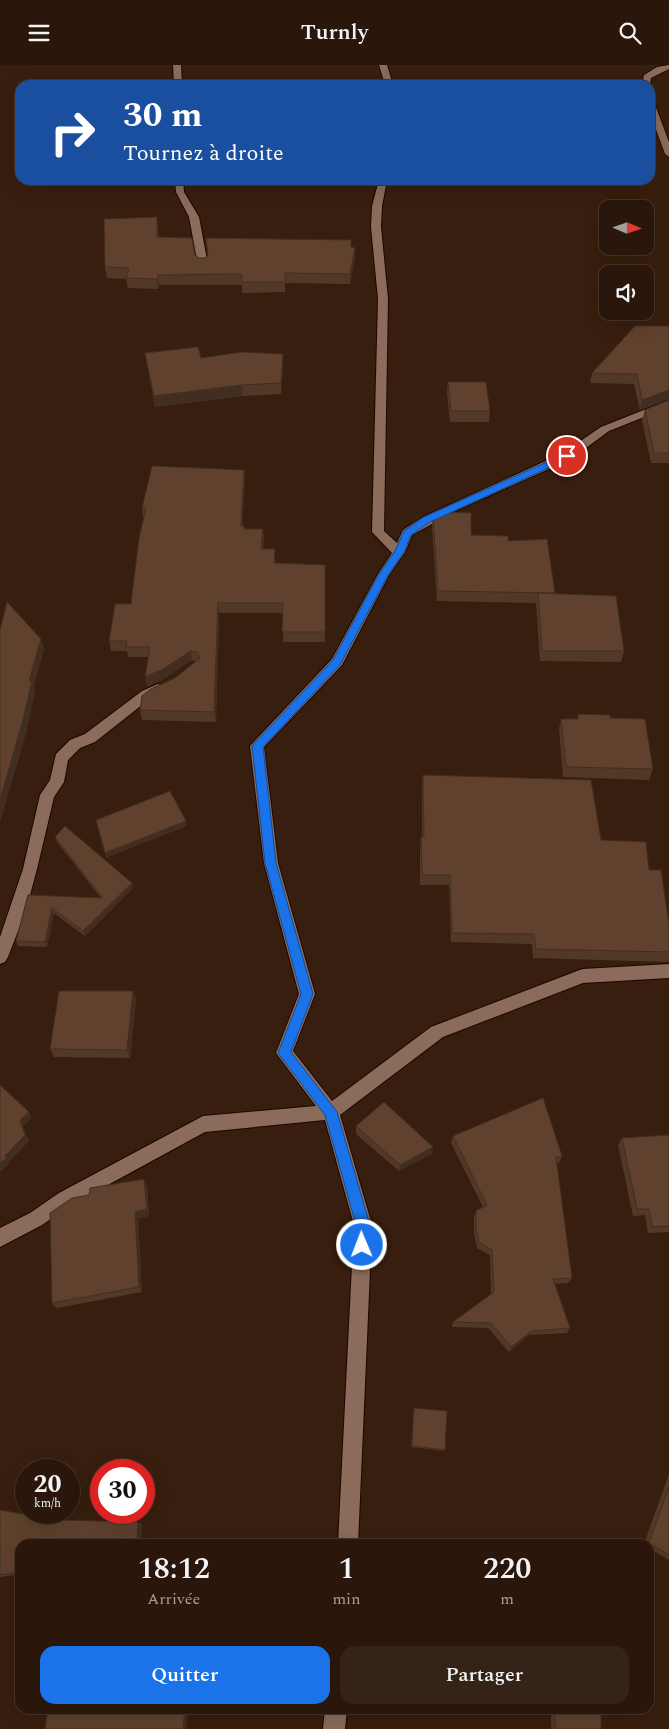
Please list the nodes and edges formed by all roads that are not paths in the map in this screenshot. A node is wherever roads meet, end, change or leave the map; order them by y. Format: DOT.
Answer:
graph roads {
  1 [pos="177,65"];
  2 [pos="383,65"];
  3 [pos="669,67"];
  4 [pos="178,80"];
  5 [pos="388,80"];
  6 [pos="647,80"];
  7 [pos="655,116"];
  8 [pos="669,154"];
  9 [pos="179,185"];
  10 [pos="382,185"];
  11 [pos="203,265"];
  12 [pos="669,403"];
  13 [pos="400,552"];
  14 [pos="171,683"];
  15 [pos="0,957"];
  16 [pos="669,971"];
  17 [pos="330,1112"];
  18 [pos="0,1238"];
  19 [pos="348,1539"];
  20 [pos="336,1714"];
  21 [pos="334,1729"];
  1 -- 4 [label="street"];
  2 -- 5 [label="street"];
  3 -- 6 [label="street"];
  7 -- 8 [label="street"];
  9 -- 11 [label="street"];
  10 -- 13 [label="street"];
  12 -- 13 [label="street"];
  13 -- 17 [label="street"];
  14 -- 15 [label="street"];
  16 -- 17 [label="street"];
  17 -- 18 [label="street"];
  17 -- 19 [label="street"];
  20 -- 21 [label="street"];
}
